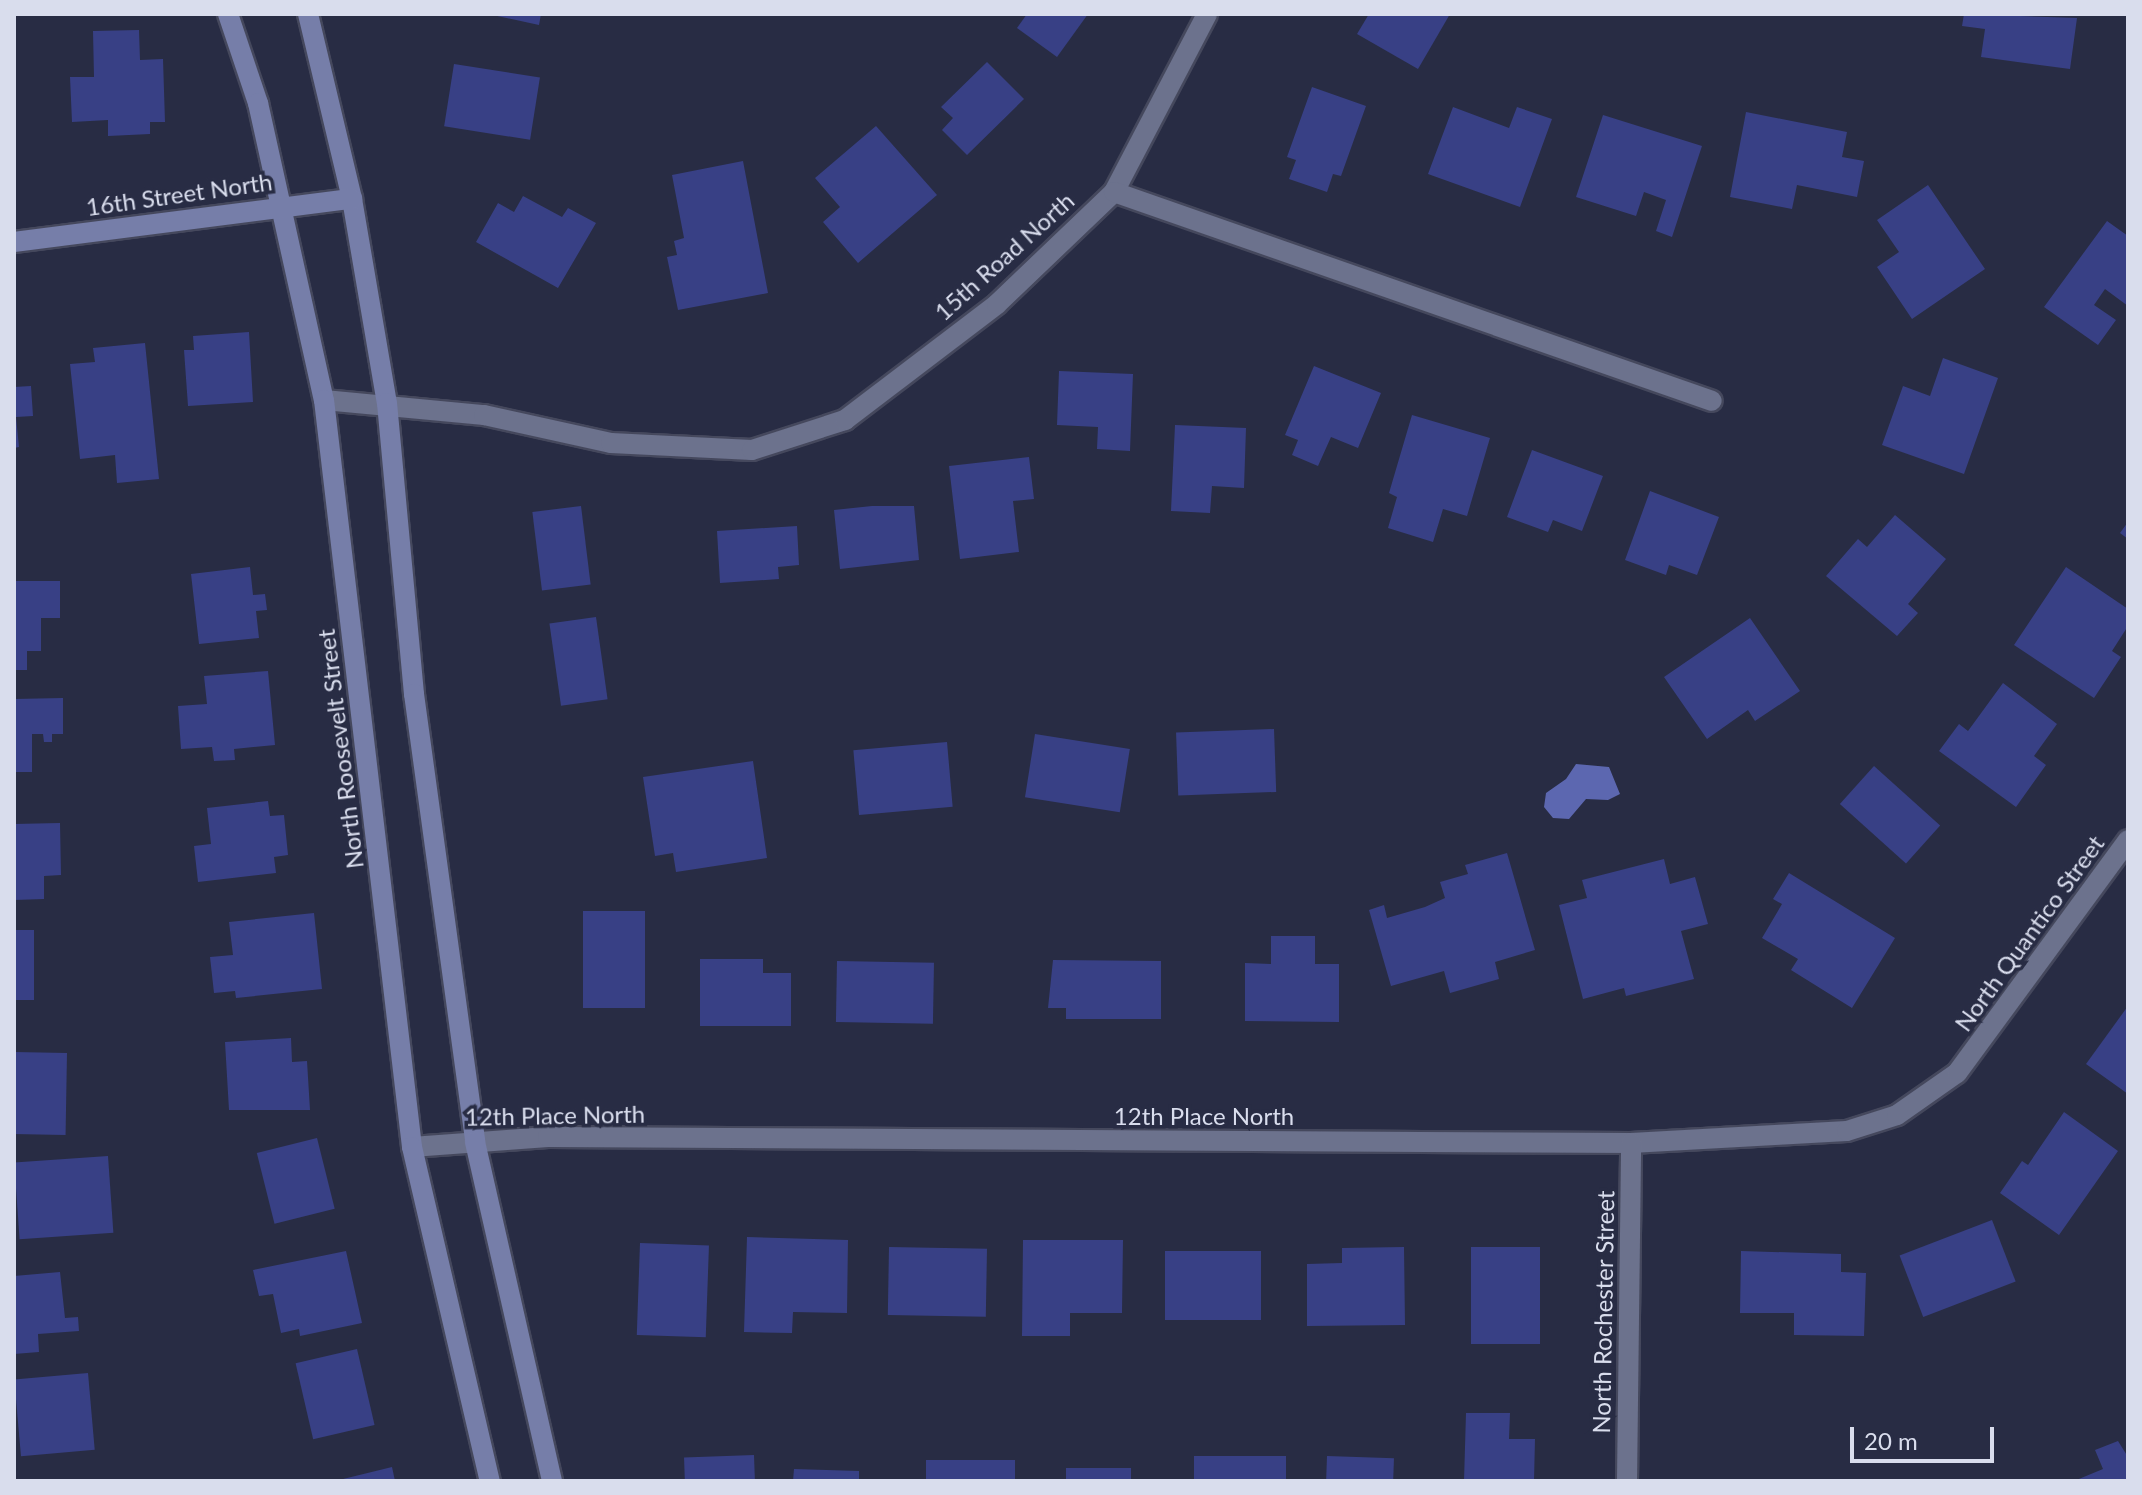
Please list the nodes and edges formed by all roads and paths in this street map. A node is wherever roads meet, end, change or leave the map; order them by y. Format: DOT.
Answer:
graph roads {
  1 [pos="228,14"];
  2 [pos="308,14"];
  3 [pos="1207,14"];
  4 [pos="1114,192"];
  5 [pos="352,199"];
  6 [pos="283,206"];
  7 [pos="14,242"];
  8 [pos="324,400"];
  9 [pos="1712,401"];
  10 [pos="387,403"];
  11 [pos="2128,840"];
  12 [pos="1971,1057"];
  13 [pos="475,1142"];
  14 [pos="1631,1143"];
  15 [pos="412,1147"];
  16 [pos="490,1481"];
  17 [pos="552,1481"];
  18 [pos="1627,1481"];
  1 -- 6 [label="main road, North Roosevelt Street"];
  2 -- 5 [label="main road"];
  3 -- 4 [label="street, 15th Road North"];
  4 -- 9 [label="street"];
  4 -- 10 [label="street, 15th Road North"];
  5 -- 6 [label="main road, 16th Street North"];
  5 -- 10 [label="main road"];
  6 -- 7 [label="main road, 16th Street North"];
  6 -- 8 [label="main road, North Roosevelt Street"];
  8 -- 10 [label="street, 15th Road North"];
  8 -- 15 [label="main road, North Roosevelt Street"];
  10 -- 13 [label="main road"];
  11 -- 12 [label="street, North Quantico Street"];
  12 -- 14 [label="street, 12th Place North"];
  13 -- 14 [label="street, 12th Place North"];
  13 -- 15 [label="street, 12th Place North"];
  13 -- 17 [label="main road"];
  14 -- 18 [label="street, North Rochester Street"];
  15 -- 16 [label="main road, North Roosevelt Street"];
}
